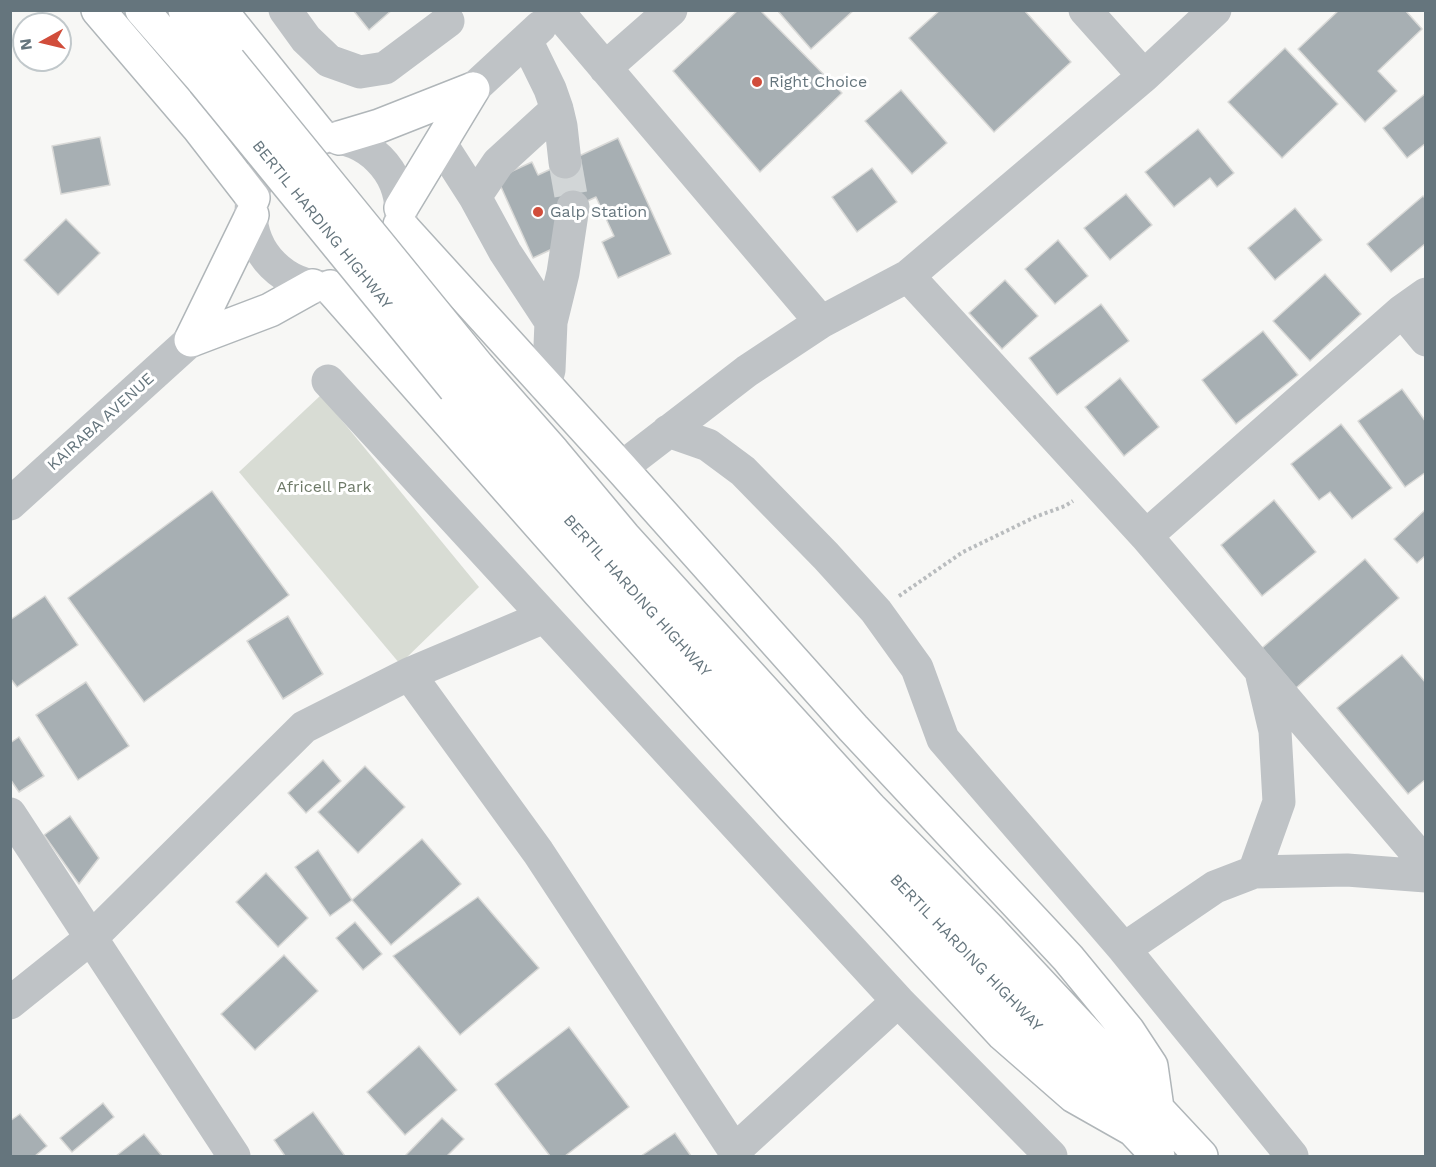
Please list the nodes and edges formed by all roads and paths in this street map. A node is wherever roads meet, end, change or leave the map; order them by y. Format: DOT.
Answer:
graph roads {
  1 [pos="98,10"];
  2 [pos="142,10"];
  3 [pos="185,10"];
  4 [pos="220,10"];
  5 [pos="285,10"];
  6 [pos="671,10"];
  7 [pos="1085,10"];
  8 [pos="1215,10"];
  9 [pos="448,21"];
  10 [pos="541,21"];
  11 [pos="605,68"];
  12 [pos="1144,76"];
  13 [pos="473,89"];
  14 [pos="557,109"];
  15 [pos="331,137"];
  16 [pos="441,144"];
  17 [pos="565,162"];
  18 [pos="475,197"];
  19 [pos="252,207"];
  20 [pos="573,207"];
  21 [pos="400,217"];
  22 [pos="908,276"];
  23 [pos="321,286"];
  24 [pos="1414,303"];
  25 [pos="551,322"];
  26 [pos="821,322"];
  27 [pos="190,340"];
  28 [pos="1425,340"];
  29 [pos="328,381"];
  30 [pos="545,385"];
  31 [pos="668,431"];
  32 [pos="621,468"];
  33 [pos="10,504"];
  34 [pos="1065,506"];
  35 [pos="1146,536"];
  36 [pos="876,611"];
  37 [pos="544,617"];
  38 [pos="1261,671"];
  39 [pos="409,674"];
  40 [pos="10,814"];
  41 [pos="1425,864"];
  42 [pos="1254,872"];
  43 [pos="1425,876"];
  44 [pos="92,938"];
  45 [pos="1124,949"];
  46 [pos="898,1001"];
  47 [pos="10,1003"];
  48 [pos="1103,1074"];
  49 [pos="1145,1119"];
  50 [pos="736,1154"];
  51 [pos="234,1156"];
  52 [pos="1051,1156"];
  53 [pos="1158,1156"];
  54 [pos="1201,1156"];
  55 [pos="1292,1156"];
  1 -- 19 [label="main road"];
  2 -- 48 [label="main road, BERTIL HARDING HIGHWAY, bridge"];
  3 -- 48 [label="main road, BERTIL HARDING HIGHWAY, bridge"];
  4 -- 15 [label="main road"];
  5 -- 9 [label="street"];
  6 -- 11 [label="street"];
  7 -- 12 [label="street"];
  8 -- 12 [label="street"];
  10 -- 11 [label="street"];
  10 -- 13 [label="street"];
  10 -- 14 [label="street"];
  11 -- 26 [label="street"];
  12 -- 22 [label="street"];
  13 -- 15 [label="main road"];
  13 -- 16 [label="main road"];
  14 -- 17 [label="street"];
  14 -- 18 [label="street"];
  15 -- 19 [label="street"];
  15 -- 21 [label="street"];
  16 -- 18 [label="street"];
  16 -- 21 [label="main road"];
  18 -- 25 [label="street"];
  19 -- 23 [label="street"];
  19 -- 27 [label="main road"];
  20 -- 25 [label="street"];
  21 -- 23 [label="street"];
  21 -- 30 [label="main road"];
  22 -- 26 [label="street"];
  22 -- 35 [label="street"];
  23 -- 27 [label="main road"];
  23 -- 49 [label="main road"];
  24 -- 28 [label="street"];
  24 -- 35 [label="street"];
  25 -- 30 [label="street"];
  26 -- 31 [label="street"];
  27 -- 33 [label="street, KAIRABA AVENUE"];
  29 -- 37 [label="street"];
  30 -- 32 [label="main road"];
  31 -- 32 [label="street"];
  31 -- 36 [label="street"];
  32 -- 49 [label="main road"];
  34 -- 36 [label="path"];
  35 -- 38 [label="street"];
  36 -- 45 [label="street"];
  37 -- 39 [label="street"];
  37 -- 46 [label="street"];
  38 -- 41 [label="street"];
  38 -- 42 [label="street"];
  39 -- 44 [label="street"];
  39 -- 50 [label="street"];
  40 -- 44 [label="street"];
  42 -- 43 [label="street"];
  42 -- 45 [label="street"];
  44 -- 47 [label="street"];
  44 -- 51 [label="street"];
  45 -- 55 [label="street"];
  46 -- 50 [label="street"];
  46 -- 52 [label="street"];
  48 -- 49 [label="main road, BERTIL HARDING HIGHWAY"];
  49 -- 53 [label="main road, BERTIL HARDING HIGHWAY"];
  49 -- 54 [label="main road, BERTIL HARDING HIGHWAY"];
}
